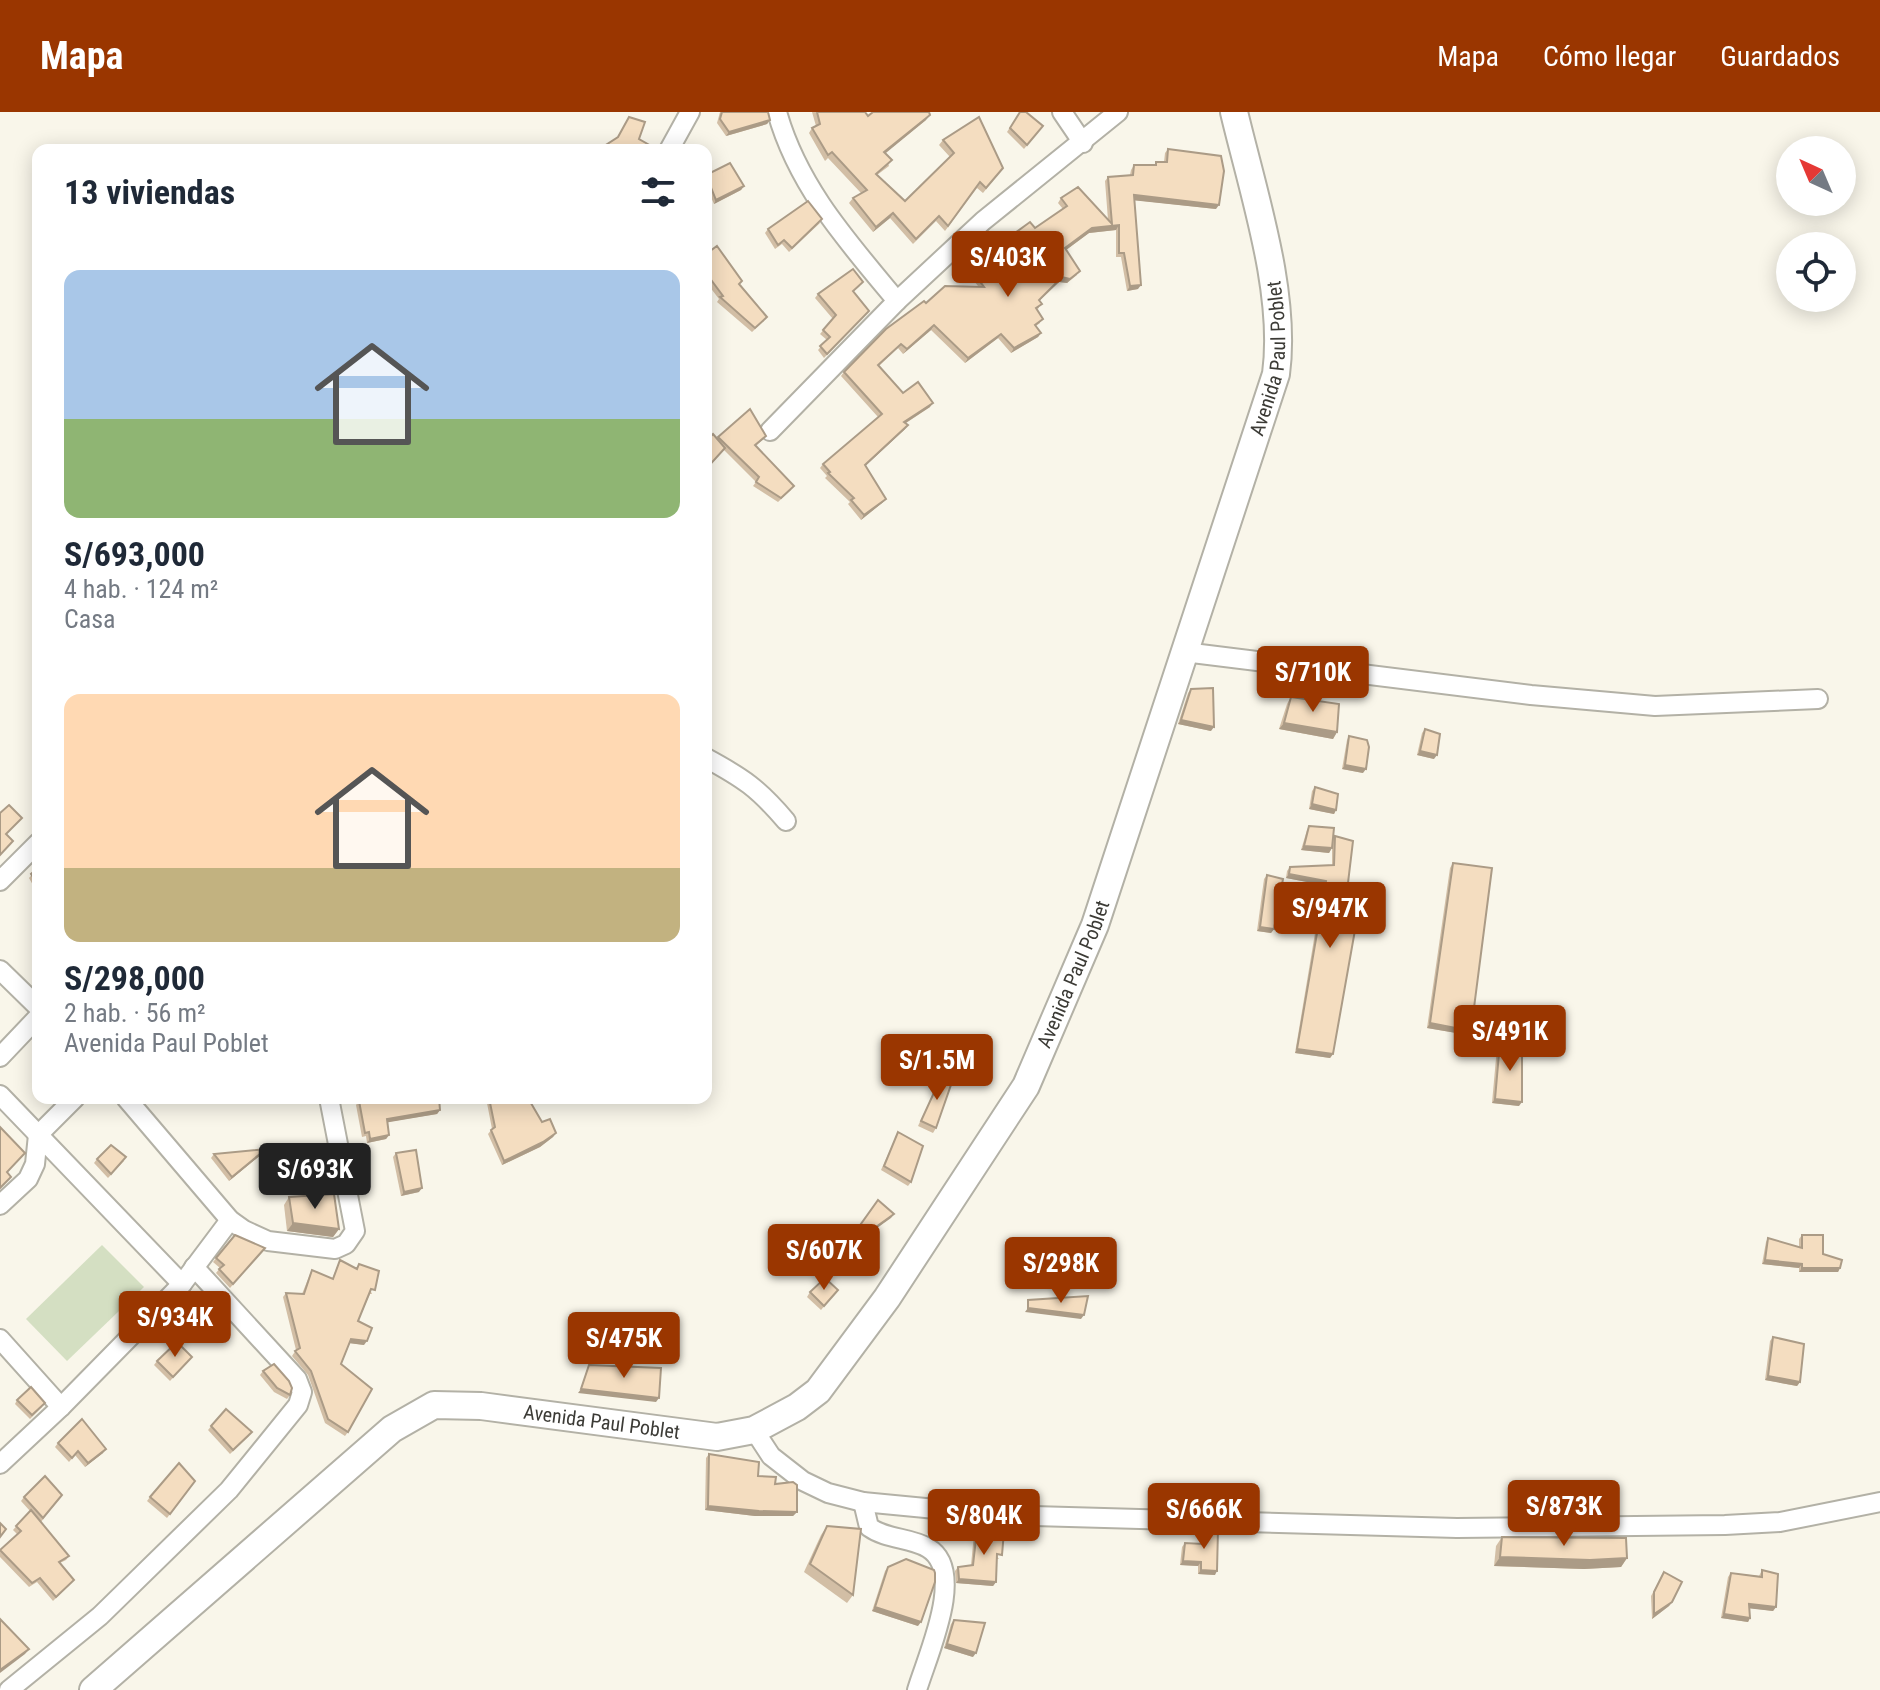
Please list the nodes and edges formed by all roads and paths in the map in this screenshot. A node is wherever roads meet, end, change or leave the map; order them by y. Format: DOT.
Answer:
graph roads {
  1 [pos="690,112"];
  2 [pos="777,112"];
  3 [pos="1062,112"];
  4 [pos="1118,112"];
  5 [pos="1234,112"];
  6 [pos="1083,143"];
  7 [pos="672,144"];
  8 [pos="897,301"];
  9 [pos="770,431"];
  10 [pos="1184,652"];
  11 [pos="1818,699"];
  12 [pos="712,762"];
  13 [pos="786,821"];
  14 [pos="32,849"];
  15 [pos="0,881"];
  16 [pos="0,970"];
  17 [pos="32,1001"];
  18 [pos="32,1023"];
  19 [pos="0,1057"];
  20 [pos="0,1095"];
  21 [pos="69,1104"];
  22 [pos="131,1104"];
  23 [pos="330,1104"];
  24 [pos="38,1135"];
  25 [pos="0,1205"];
  26 [pos="230,1220"];
  27 [pos="194,1267"];
  28 [pos="182,1284"];
  29 [pos="0,1339"];
  30 [pos="61,1407"];
  31 [pos="754,1430"];
  32 [pos="0,1464"];
  33 [pos="863,1502"];
  34 [pos="1880,1502"];
  35 [pos="9,1690"];
  36 [pos="93,1690"];
  37 [pos="917,1690"];
  1 -- 7 [label="street"];
  2 -- 8 [label="street"];
  3 -- 6 [label="street"];
  4 -- 6 [label="street"];
  5 -- 10 [label="main road, Avenida Paul Poblet"];
  6 -- 8 [label="street"];
  8 -- 9 [label="street"];
  10 -- 11 [label="street"];
  10 -- 31 [label="main road, Avenida Paul Poblet"];
  12 -- 13 [label="street"];
  14 -- 15 [label="street"];
  16 -- 17 [label="street"];
  18 -- 19 [label="street"];
  20 -- 24 [label="street"];
  21 -- 24 [label="street"];
  22 -- 26 [label="street"];
  23 -- 26 [label="street"];
  24 -- 25 [label="street"];
  24 -- 28 [label="street"];
  26 -- 27 [label="street"];
  27 -- 28 [label="street"];
  27 -- 35 [label="street"];
  28 -- 30 [label="street"];
  29 -- 30 [label="street"];
  30 -- 32 [label="street"];
  31 -- 33 [label="street"];
  31 -- 36 [label="main road, Avenida Paul Poblet"];
  33 -- 34 [label="street"];
  33 -- 37 [label="street"];
}
